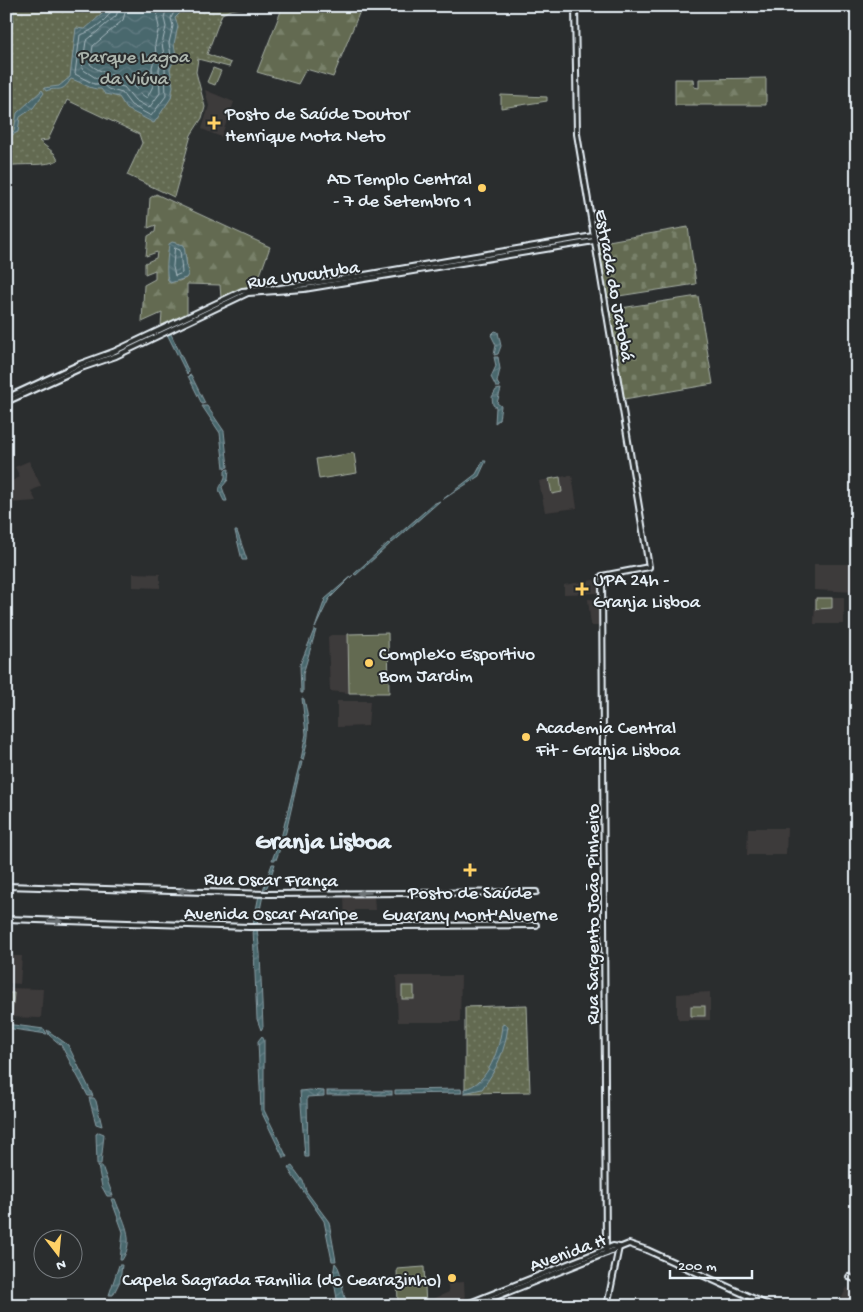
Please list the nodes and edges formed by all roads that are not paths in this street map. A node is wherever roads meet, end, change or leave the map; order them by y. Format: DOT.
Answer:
graph roads {
  1 [pos="575,6"];
  2 [pos="594,238"];
  3 [pos="6,398"];
  4 [pos="6,402"];
  5 [pos="602,576"];
  6 [pos="6,886"];
  7 [pos="536,892"];
  8 [pos="6,919"];
  9 [pos="536,925"];
  10 [pos="619,1247"];
  11 [pos="606,1251"];
  12 [pos="849,1277"];
  13 [pos="857,1280"];
  14 [pos="462,1306"];
  15 [pos="473,1306"];
  16 [pos="607,1306"];
  17 [pos="770,1306"];
  1 -- 2 [label="street, Estrada do Jatobá"];
  2 -- 3 [label="street, Rua Urucutuba"];
  2 -- 4 [label="street, Rua Urucutuba"];
  2 -- 5 [label="street, Estrada do Jatobá"];
  5 -- 11 [label="street, Rua Sargento João Pinheiro"];
  7 -- 6 [label="street, Rua Oscar França, one-way"];
  8 -- 9 [label="street, Avenida Oscar Araripe, one-way"];
  10 -- 11 [label="street, Avenida H"];
  10 -- 16 [label="street"];
  10 -- 17 [label="street, Avenida H"];
  11 -- 14 [label="street, Avenida H"];
  11 -- 15 [label="street, Avenida H"];
  12 -- 13 [label="street"];
}
